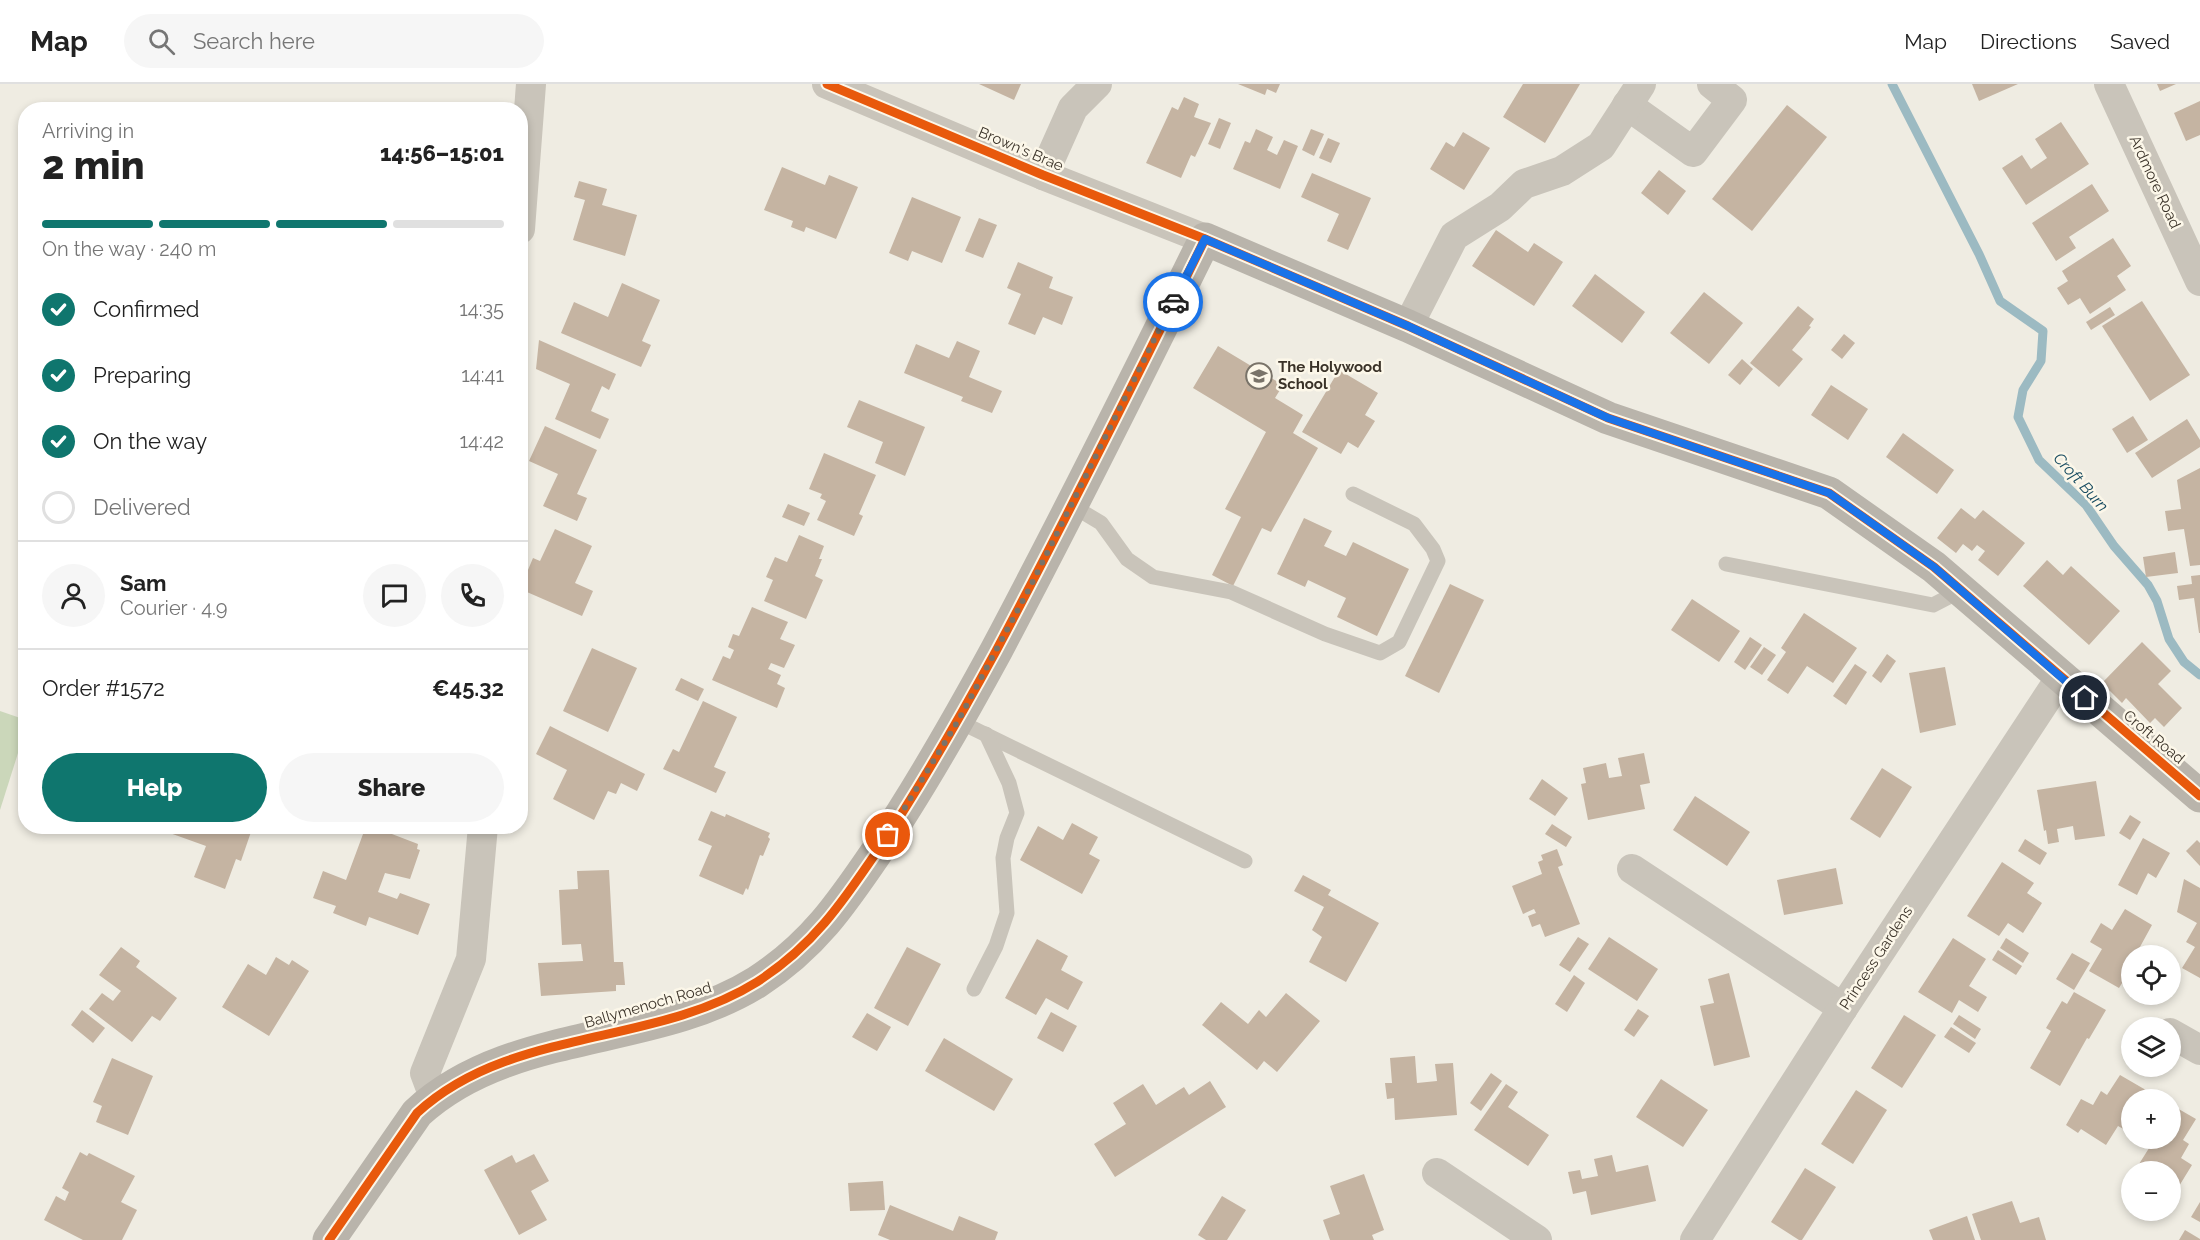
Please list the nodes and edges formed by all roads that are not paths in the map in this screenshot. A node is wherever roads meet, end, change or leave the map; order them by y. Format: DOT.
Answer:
graph roads {
  1 [pos="531,84"];
  2 [pos="827,84"];
  3 [pos="1097,84"];
  4 [pos="1712,84"];
  5 [pos="2109,84"];
  6 [pos="1634,94"];
  7 [pos="528,124"];
  8 [pos="1043,175"];
  9 [pos="1205,239"];
  10 [pos="2200,281"];
  11 [pos="1408,326"];
  12 [pos="1353,494"];
  13 [pos="1071,504"];
  14 [pos="1726,564"];
  15 [pos="1962,590"];
  16 [pos="2061,677"];
  17 [pos="972,728"];
  18 [pos="2200,796"];
  19 [pos="482,834"];
  20 [pos="1245,861"];
  21 [pos="1632,869"];
  22 [pos="974,988"];
  23 [pos="1843,1008"];
  24 [pos="2181,1039"];
  25 [pos="2200,1050"];
  26 [pos="434,1097"];
  27 [pos="1437,1173"];
  28 [pos="329,1240"];
  29 [pos="1537,1240"];
  30 [pos="1695,1240"];
  1 -- 7 [label="street"];
  2 -- 8 [label="street, Brown's Brae"];
  3 -- 8 [label="street"];
  4 -- 6 [label="street"];
  5 -- 10 [label="street, Ardmore Road"];
  6 -- 11 [label="street"];
  8 -- 9 [label="street, Brown's Brae"];
  9 -- 11 [label="street, Croft Road"];
  9 -- 13 [label="street, Ballymenoch Road"];
  11 -- 15 [label="street, Croft Road"];
  12 -- 13 [label="lane"];
  13 -- 17 [label="street, Ballymenoch Road"];
  14 -- 15 [label="lane"];
  15 -- 16 [label="street, Croft Road"];
  16 -- 18 [label="street, Croft Road"];
  16 -- 23 [label="street, Princess Gardens"];
  17 -- 20 [label="lane"];
  17 -- 22 [label="lane"];
  17 -- 26 [label="street, Ballymenoch Road"];
  19 -- 26 [label="street"];
  21 -- 23 [label="street"];
  23 -- 30 [label="street, Princess Gardens"];
  24 -- 25 [label="street"];
  26 -- 28 [label="street, Ballymenoch Road"];
  27 -- 29 [label="street"];
}
